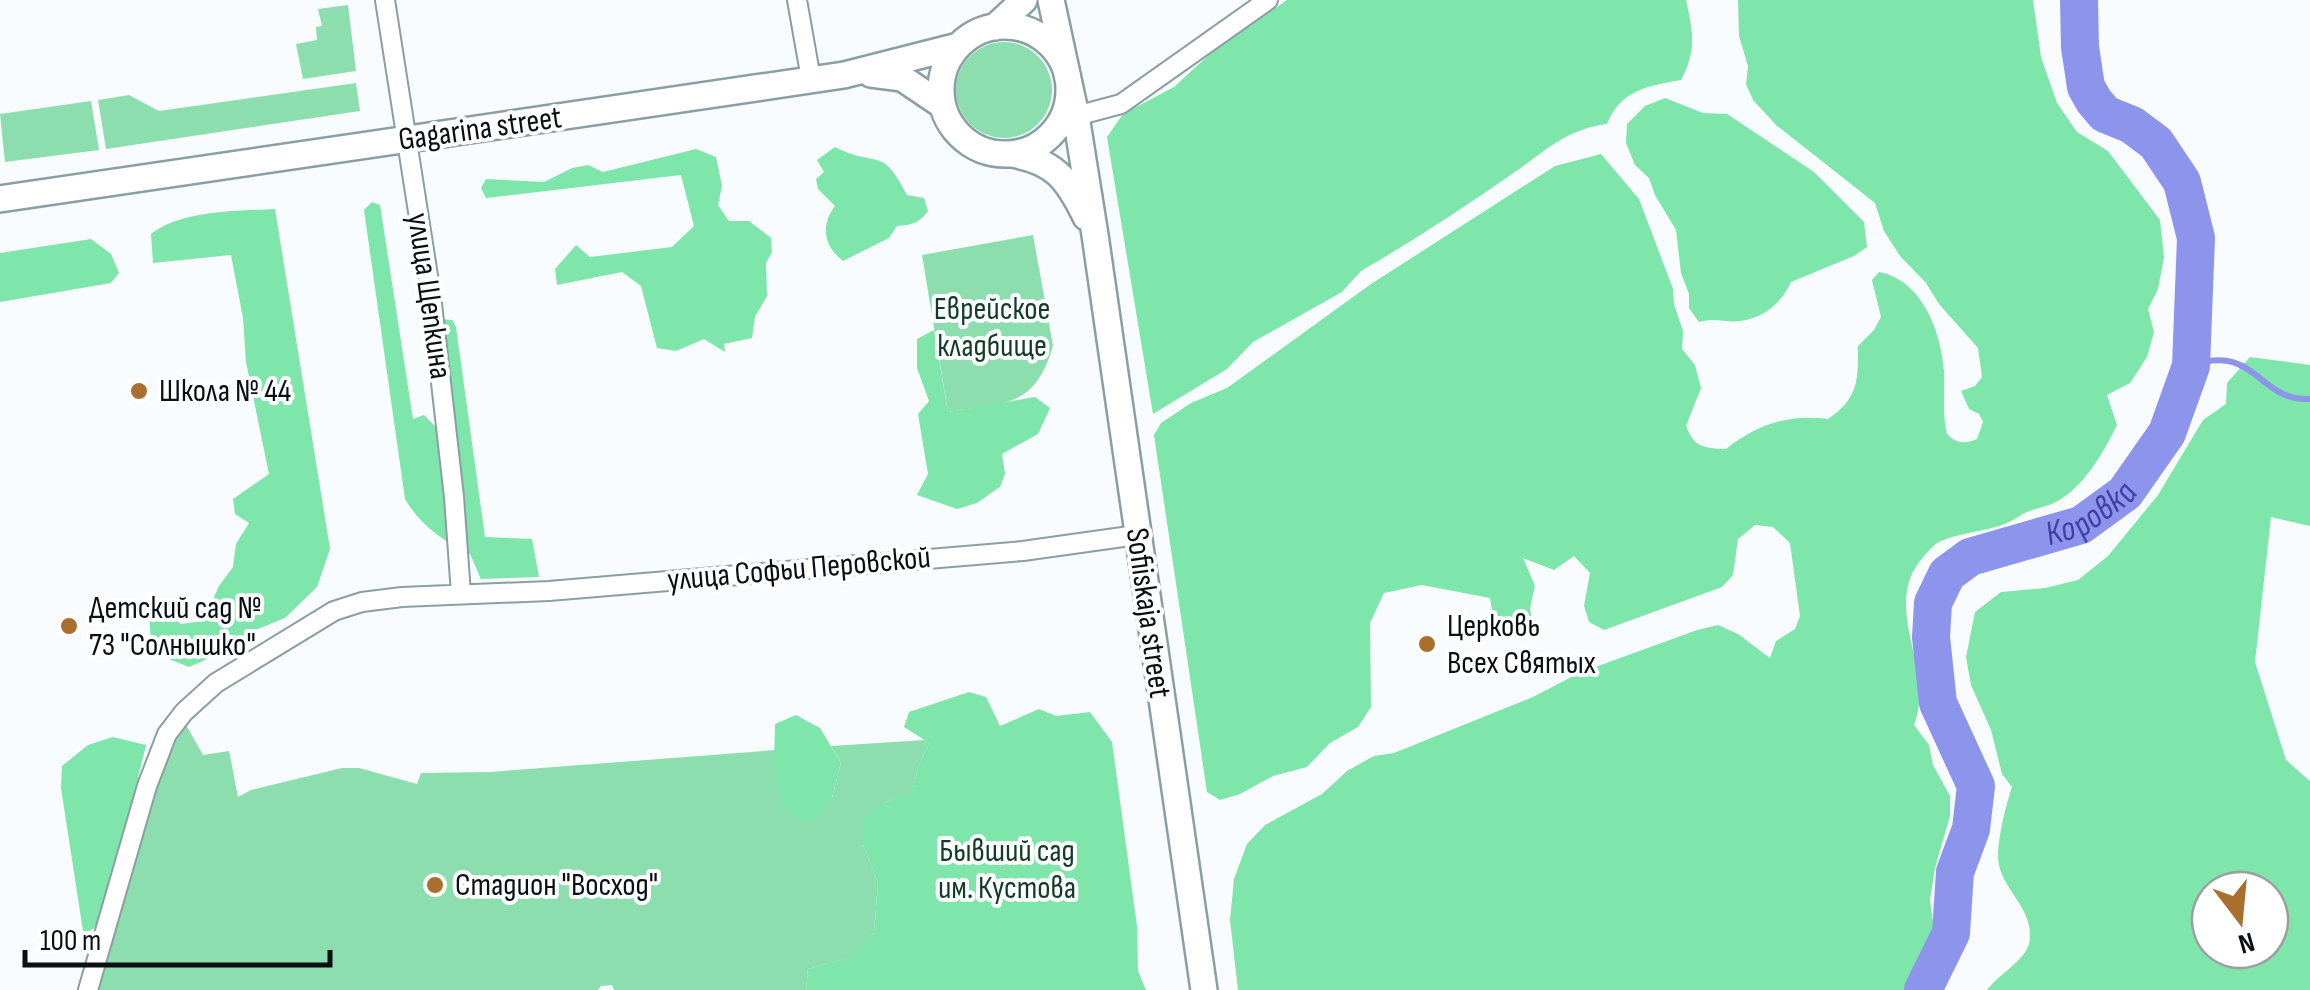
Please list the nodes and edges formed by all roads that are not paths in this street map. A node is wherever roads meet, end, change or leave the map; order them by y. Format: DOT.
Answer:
graph roads {
  1 [pos="386,0"];
  2 [pos="797,0"];
  3 [pos="1024,0"];
  4 [pos="1051,0"];
  5 [pos="1268,0"];
  6 [pos="995,27"];
  7 [pos="958,46"];
  8 [pos="1066,73"];
  9 [pos="844,74"];
  10 [pos="811,79"];
  11 [pos="942,104"];
  12 [pos="1076,116"];
  13 [pos="407,139"];
  14 [pos="1010,154"];
  15 [pos="0,199"];
  16 [pos="1095,235"];
  17 [pos="1137,535"];
  18 [pos="461,594"];
  19 [pos="88,990"];
  20 [pos="1204,990"];
  1 -- 13 [label="street, улица Щепкина"];
  2 -- 10 [label="street"];
  3 -- 6 [label="main road"];
  4 -- 8 [label="main road, Sofiiskaja street"];
  5 -- 12 [label="street"];
  6 -- 7 [label="main road"];
  6 -- 8 [label="main road"];
  7 -- 9 [label="main road, Gagarina street"];
  7 -- 11 [label="main road"];
  8 -- 12 [label="main road, Sofiiskaja street"];
  8 -- 14 [label="main road"];
  9 -- 10 [label="main road, Gagarina street"];
  9 -- 11 [label="main road"];
  10 -- 13 [label="main road, Gagarina street"];
  11 -- 14 [label="main road"];
  12 -- 16 [label="main road, Sofiiskaja street"];
  13 -- 15 [label="main road, Gagarina street"];
  13 -- 18 [label="street, улица Щепкина"];
  14 -- 16 [label="main road, Sofiiskaja street"];
  16 -- 17 [label="main road, Sofiiskaja street"];
  17 -- 18 [label="street, улица Софьи Перовской"];
  17 -- 20 [label="main road, Sofiiskaja street"];
  18 -- 19 [label="street, улица Софьи Перовской"];
}
